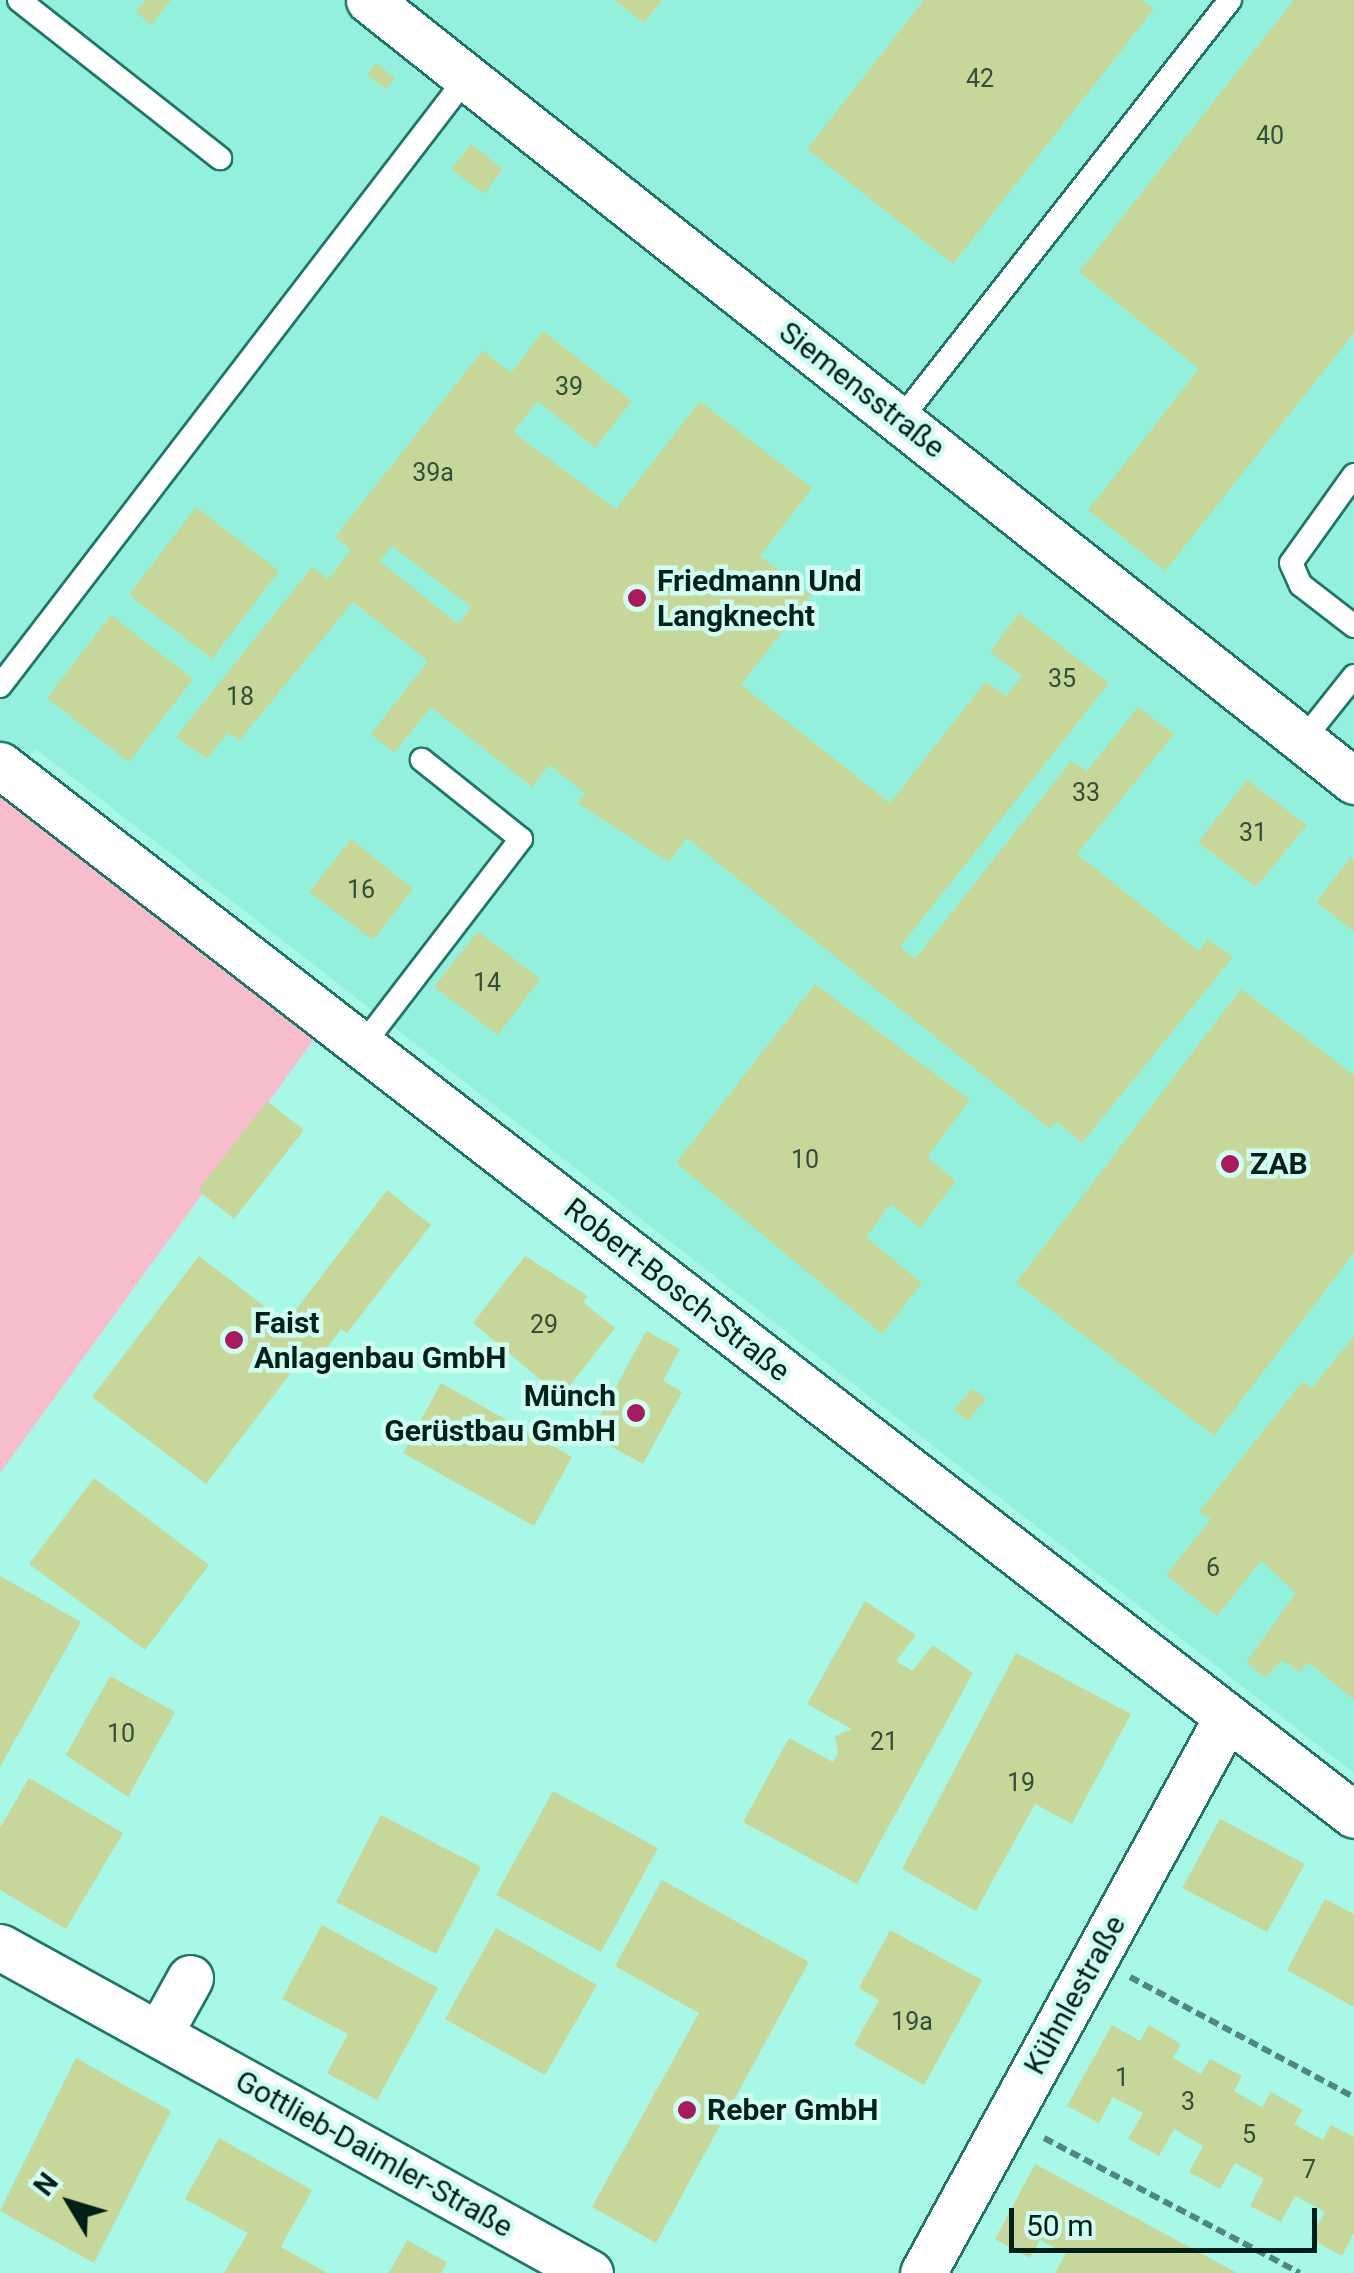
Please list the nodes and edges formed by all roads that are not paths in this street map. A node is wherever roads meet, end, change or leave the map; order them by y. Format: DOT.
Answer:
graph roads {
  1 [pos="19,0"];
  2 [pos="370,0"];
  3 [pos="1230,0"];
  4 [pos="466,77"];
  5 [pos="220,158"];
  6 [pos="900,420"];
  7 [pos="1354,475"];
  8 [pos="1354,626"];
  9 [pos="1354,676"];
  10 [pos="0,686"];
  11 [pos="1302,740"];
  12 [pos="422,760"];
  13 [pos="0,765"];
  14 [pos="1354,781"];
  15 [pos="362,1046"];
  16 [pos="1228,1717"];
  17 [pos="1354,1815"];
  18 [pos="0,1947"];
  19 [pos="190,1978"];
  20 [pos="159,2034"];
  21 [pos="590,2273"];
  22 [pos="923,2273"];
  1 -- 5 [label="lane"];
  2 -- 4 [label="street, Siemensstraße"];
  3 -- 6 [label="lane"];
  4 -- 6 [label="street, Siemensstraße"];
  4 -- 10 [label="lane"];
  6 -- 11 [label="street, Siemensstraße"];
  7 -- 8 [label="lane"];
  9 -- 11 [label="lane"];
  11 -- 14 [label="street, Siemensstraße"];
  12 -- 15 [label="lane"];
  13 -- 15 [label="street, Robert-Bosch-Straße"];
  15 -- 16 [label="street, Robert-Bosch-Straße"];
  16 -- 17 [label="street, Robert-Bosch-Straße"];
  16 -- 22 [label="street, Kühnlestraße"];
  18 -- 20 [label="street, Gottlieb-Daimler-Straße"];
  19 -- 20 [label="street"];
  20 -- 21 [label="street, Gottlieb-Daimler-Straße"];
}
